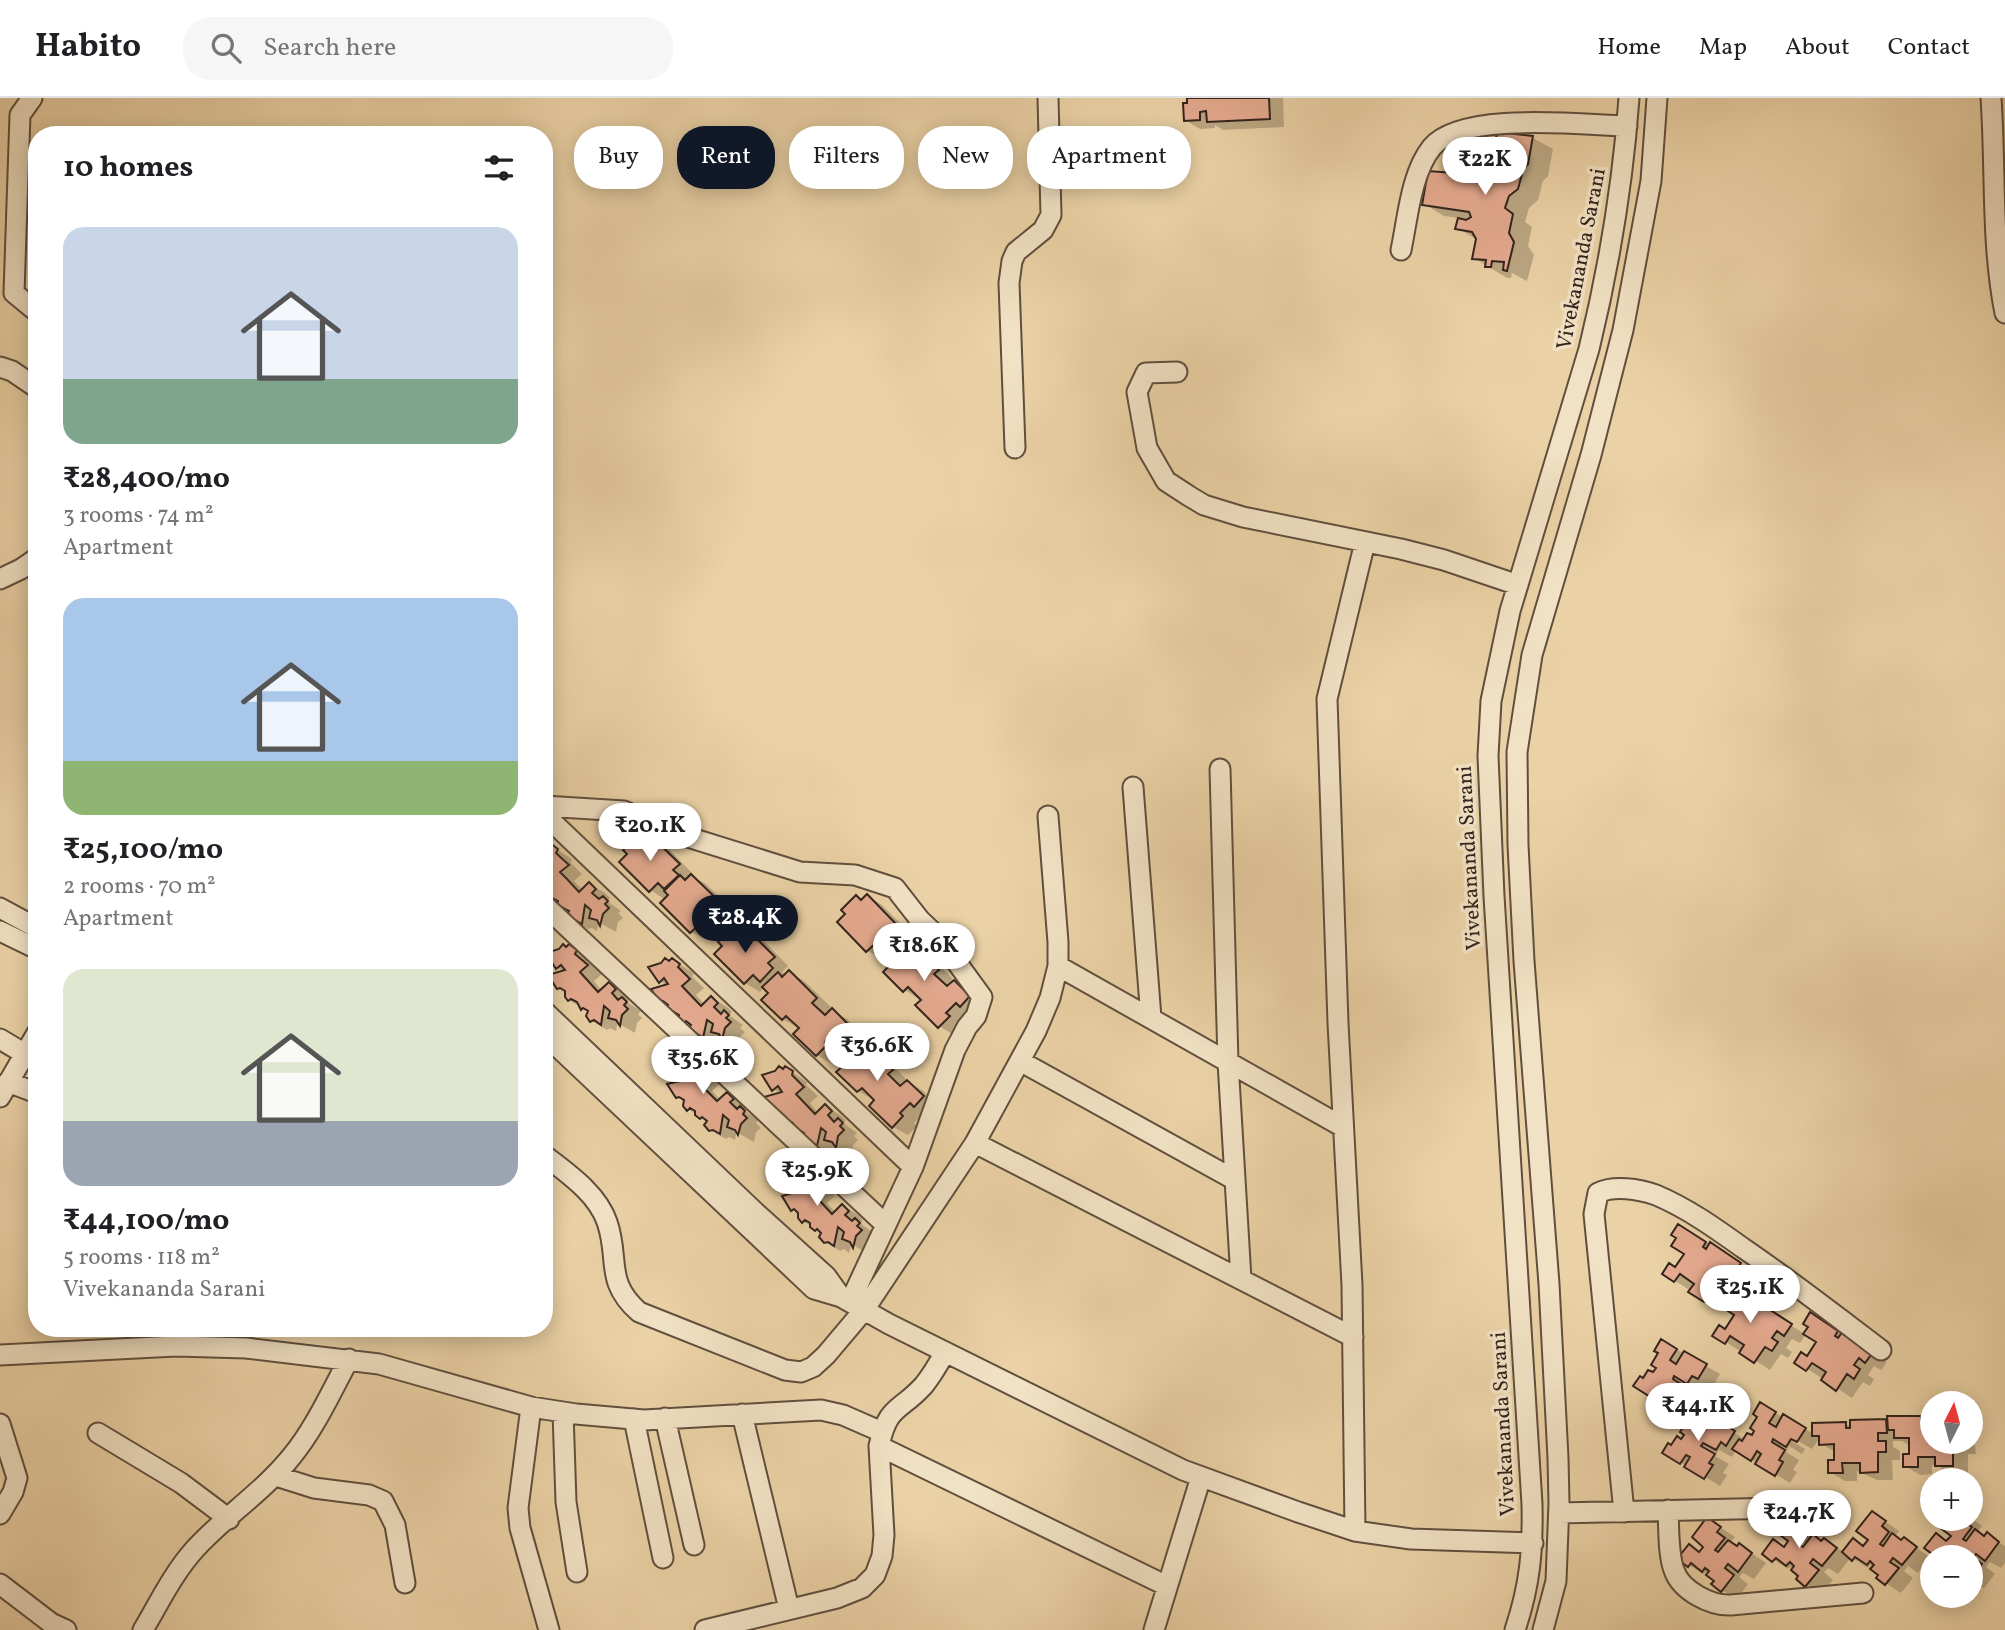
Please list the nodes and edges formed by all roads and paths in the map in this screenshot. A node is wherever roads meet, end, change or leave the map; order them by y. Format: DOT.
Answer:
graph roads {
  1 [pos="32,98"];
  2 [pos="1048,98"];
  3 [pos="1629,98"];
  4 [pos="1657,98"];
  5 [pos="1991,98"];
  6 [pos="1999,124"];
  7 [pos="1627,126"];
  8 [pos="2001,245"];
  9 [pos="1401,250"];
  10 [pos="28,305"];
  11 [pos="2005,313"];
  12 [pos="0,367"];
  13 [pos="1177,372"];
  14 [pos="28,382"];
  15 [pos="1014,448"];
  16 [pos="1365,542"];
  17 [pos="28,565"];
  18 [pos="0,579"];
  19 [pos="1518,585"];
  20 [pos="1220,769"];
  21 [pos="1133,787"];
  22 [pos="553,807"];
  23 [pos="1048,816"];
  24 [pos="553,823"];
  25 [pos="0,908"];
  26 [pos="553,913"];
  27 [pos="28,923"];
  28 [pos="0,931"];
  29 [pos="28,945"];
  30 [pos="1058,966"];
  31 [pos="1151,1018"];
  32 [pos="553,1020"];
  33 [pos="0,1039"];
  34 [pos="553,1042"];
  35 [pos="28,1049"];
  36 [pos="25,1054"];
  37 [pos="1020,1061"];
  38 [pos="1227,1062"];
  39 [pos="4,1090"];
  40 [pos="28,1092"];
  41 [pos="1535,1121"];
  42 [pos="1508,1122"];
  43 [pos="1343,1127"];
  44 [pos="975,1143"];
  45 [pos="553,1163"];
  46 [pos="913,1167"];
  47 [pos="1235,1180"];
  48 [pos="885,1224"];
  49 [pos="1241,1279"];
  50 [pos="851,1303"];
  51 [pos="1353,1337"];
  52 [pos="1881,1350"];
  53 [pos="945,1352"];
  54 [pos="0,1355"];
  55 [pos="349,1359"];
  56 [pos="531,1407"];
  57 [pos="563,1412"];
  58 [pos="742,1414"];
  59 [pos="665,1418"];
  60 [pos="634,1419"];
  61 [pos="0,1424"];
  62 [pos="98,1433"];
  63 [pos="881,1438"];
  64 [pos="276,1476"];
  65 [pos="1200,1477"];
  66 [pos="1829,1507"];
  67 [pos="1668,1510"];
  68 [pos="1624,1511"];
  69 [pos="1559,1513"];
  70 [pos="0,1514"];
  71 [pos="229,1519"];
  72 [pos="1355,1531"];
  73 [pos="1532,1543"];
  74 [pos="694,1545"];
  75 [pos="663,1558"];
  76 [pos="577,1572"];
  77 [pos="405,1583"];
  78 [pos="0,1584"];
  79 [pos="1167,1586"];
  80 [pos="1863,1593"];
  81 [pos="789,1609"];
  82 [pos="66,1630"];
  83 [pos="143,1630"];
  84 [pos="549,1630"];
  85 [pos="705,1630"];
  86 [pos="1154,1630"];
  87 [pos="1515,1630"];
  88 [pos="1543,1630"];
  1 -- 10 [label="street"];
  2 -- 15 [label="street"];
  3 -- 7 [label="street, Vivekananda Sarani"];
  4 -- 41 [label="street"];
  5 -- 6 [label="street"];
  6 -- 8 [label="street"];
  7 -- 9 [label="street"];
  7 -- 19 [label="street, Vivekananda Sarani"];
  8 -- 11 [label="street"];
  12 -- 14 [label="street"];
  13 -- 16 [label="street"];
  16 -- 19 [label="street"];
  16 -- 43 [label="street"];
  17 -- 18 [label="street"];
  19 -- 42 [label="street, Vivekananda Sarani"];
  20 -- 38 [label="street"];
  21 -- 31 [label="street"];
  22 -- 46 [label="street"];
  23 -- 30 [label="street"];
  24 -- 46 [label="street"];
  25 -- 27 [label="street"];
  26 -- 48 [label="street"];
  28 -- 29 [label="street"];
  30 -- 31 [label="street"];
  30 -- 37 [label="street"];
  31 -- 38 [label="street"];
  32 -- 50 [label="street"];
  33 -- 36 [label="street"];
  34 -- 50 [label="street"];
  35 -- 36 [label="street"];
  36 -- 39 [label="street"];
  37 -- 44 [label="street"];
  37 -- 47 [label="street"];
  38 -- 43 [label="street"];
  38 -- 47 [label="street"];
  39 -- 40 [label="street"];
  41 -- 42 [label="street"];
  41 -- 69 [label="street"];
  42 -- 73 [label="street, Vivekananda Sarani"];
  43 -- 51 [label="street"];
  44 -- 49 [label="street"];
  44 -- 50 [label="street"];
  45 -- 50 [label="street"];
  46 -- 48 [label="street"];
  47 -- 49 [label="street"];
  48 -- 50 [label="street"];
  49 -- 51 [label="street"];
  50 -- 53 [label="street"];
  51 -- 72 [label="street"];
  52 -- 68 [label="street"];
  53 -- 63 [label="street"];
  53 -- 65 [label="street"];
  54 -- 55 [label="street"];
  55 -- 56 [label="street"];
  55 -- 64 [label="street"];
  56 -- 57 [label="street"];
  56 -- 84 [label="street"];
  57 -- 60 [label="street"];
  57 -- 76 [label="street"];
  58 -- 59 [label="street"];
  58 -- 63 [label="street"];
  58 -- 81 [label="street"];
  59 -- 60 [label="street"];
  59 -- 74 [label="street"];
  60 -- 75 [label="street"];
  61 -- 70 [label="street"];
  62 -- 71 [label="street"];
  63 -- 79 [label="street"];
  63 -- 81 [label="street"];
  64 -- 71 [label="street"];
  64 -- 77 [label="street"];
  65 -- 72 [label="street"];
  65 -- 79 [label="street"];
  66 -- 67 [label="street"];
  67 -- 68 [label="street"];
  67 -- 80 [label="street"];
  68 -- 69 [label="street"];
  69 -- 88 [label="street"];
  71 -- 83 [label="street"];
  72 -- 73 [label="street"];
  73 -- 87 [label="street, Vivekananda Sarani"];
  78 -- 82 [label="street"];
  79 -- 86 [label="street"];
  81 -- 85 [label="street"];
}
